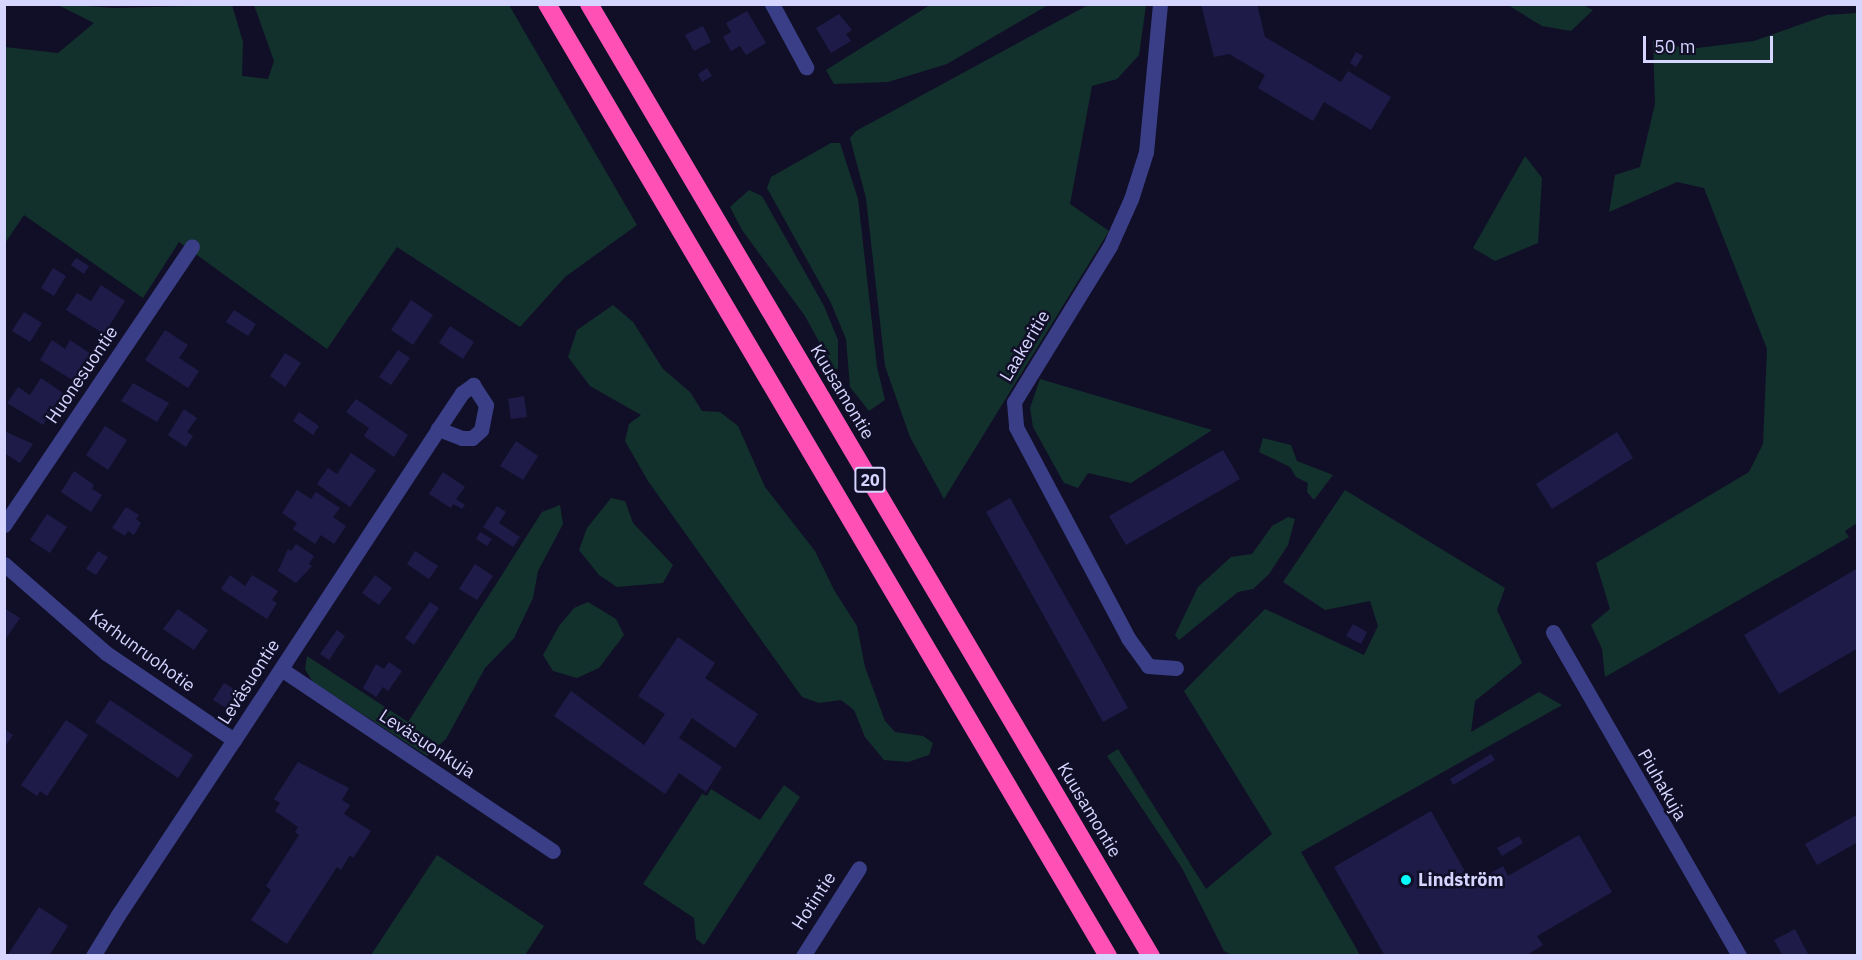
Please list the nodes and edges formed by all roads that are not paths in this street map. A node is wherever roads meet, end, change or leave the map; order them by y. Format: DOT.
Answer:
graph roads {
  1 [pos="548,4"];
  2 [pos="589,4"];
  3 [pos="772,4"];
  4 [pos="1160,4"];
  5 [pos="806,67"];
  6 [pos="192,246"];
  7 [pos="438,429"];
  8 [pos="4,525"];
  9 [pos="4,564"];
  10 [pos="1553,632"];
  11 [pos="1176,668"];
  12 [pos="281,669"];
  13 [pos="234,740"];
  14 [pos="553,851"];
  15 [pos="859,868"];
  16 [pos="93,956"];
  17 [pos="802,956"];
  18 [pos="1108,956"];
  19 [pos="1151,956"];
  20 [pos="1739,956"];
  1 -- 18 [label="highway, 20"];
  2 -- 19 [label="highway, Kuusamontie / 20"];
  3 -- 5 [label="street"];
  4 -- 11 [label="street, Laakeritie"];
  6 -- 8 [label="street, Huonesuontie"];
  7 -- 12 [label="street, Leväsuontie"];
  9 -- 13 [label="street, Karhunruohotie"];
  10 -- 20 [label="street, Piuhakuja"];
  12 -- 13 [label="street, Leväsuontie"];
  12 -- 14 [label="street, Leväsuonkuja"];
  13 -- 16 [label="street, Leväsuontie"];
  15 -- 17 [label="street, Hotintie"];
}
